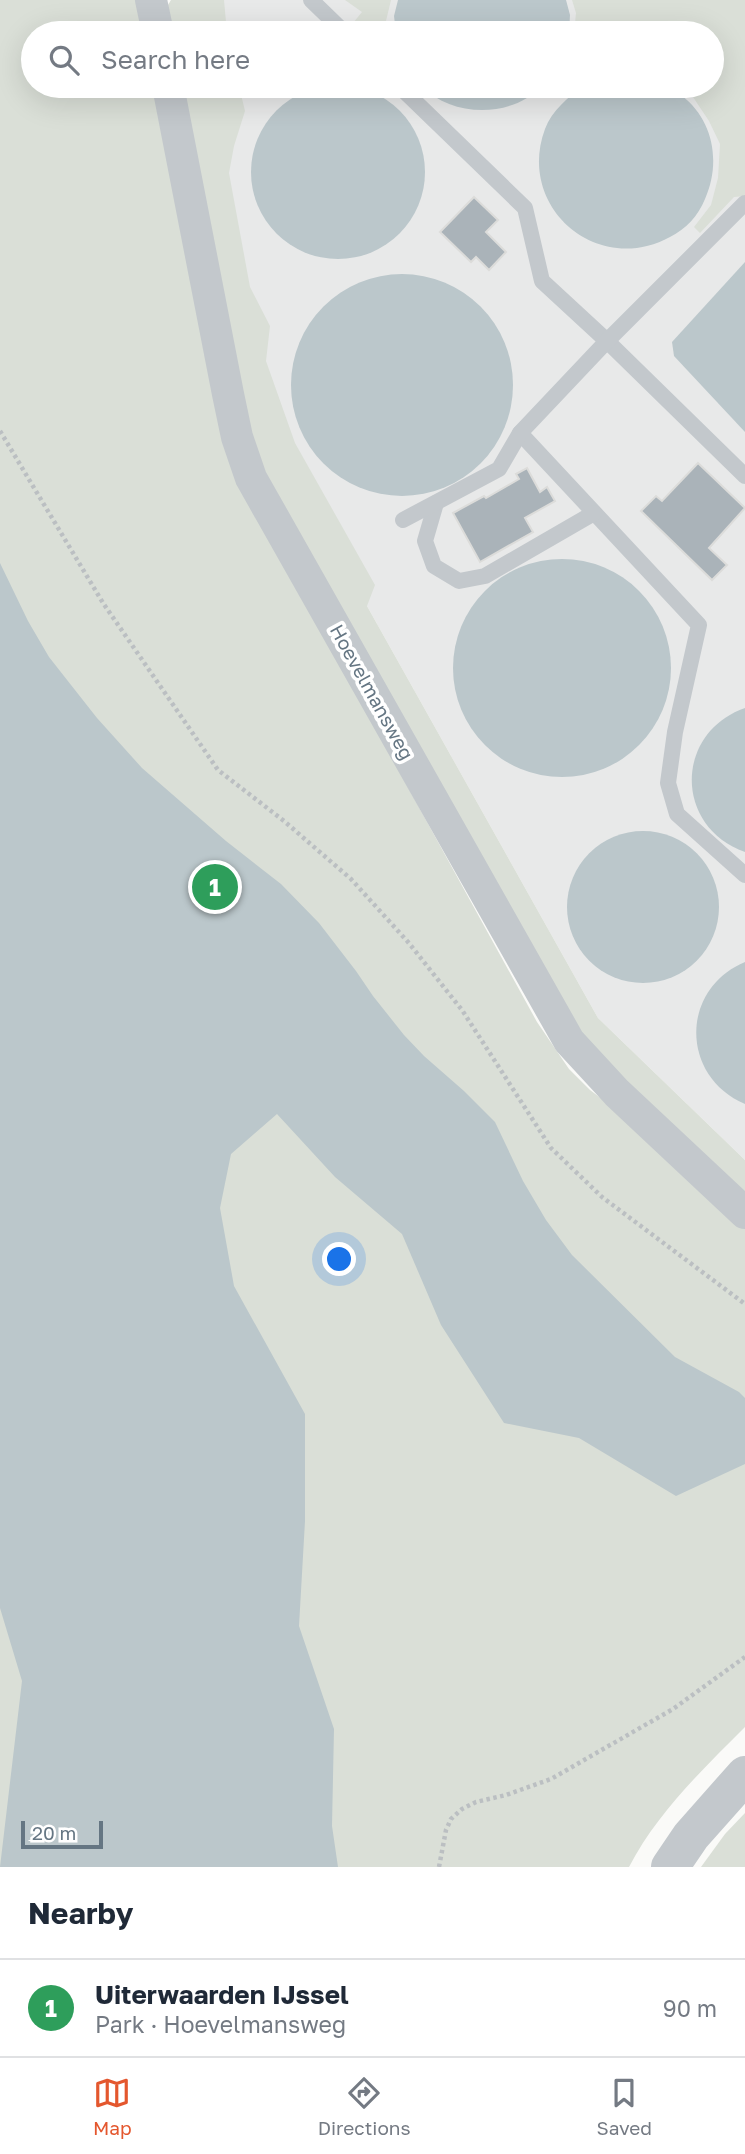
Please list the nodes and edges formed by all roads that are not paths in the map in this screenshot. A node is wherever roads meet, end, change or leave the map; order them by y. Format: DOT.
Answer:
graph roads {
  1 [pos="152,0"];
  2 [pos="311,0"];
  3 [pos="156,21"];
  4 [pos="333,21"];
  5 [pos="170,98"];
  6 [pos="411,98"];
  7 [pos="745,202"];
  8 [pos="607,341"];
  9 [pos="520,433"];
  10 [pos="745,476"];
  11 [pos="436,503"];
  12 [pos="594,513"];
  13 [pos="403,520"];
  14 [pos="745,875"];
  15 [pos="745,1213"];
  16 [pos="745,1775"];
  17 [pos="670,1867"];
  1 -- 3 [label="street"];
  2 -- 4 [label="lane"];
  5 -- 15 [label="street, Hoevelmansweg"];
  6 -- 8 [label="lane"];
  7 -- 8 [label="lane"];
  8 -- 9 [label="lane"];
  8 -- 10 [label="lane"];
  9 -- 11 [label="lane"];
  9 -- 12 [label="lane"];
  11 -- 12 [label="lane"];
  11 -- 13 [label="lane"];
  12 -- 14 [label="lane"];
  16 -- 17 [label="street"];
}
